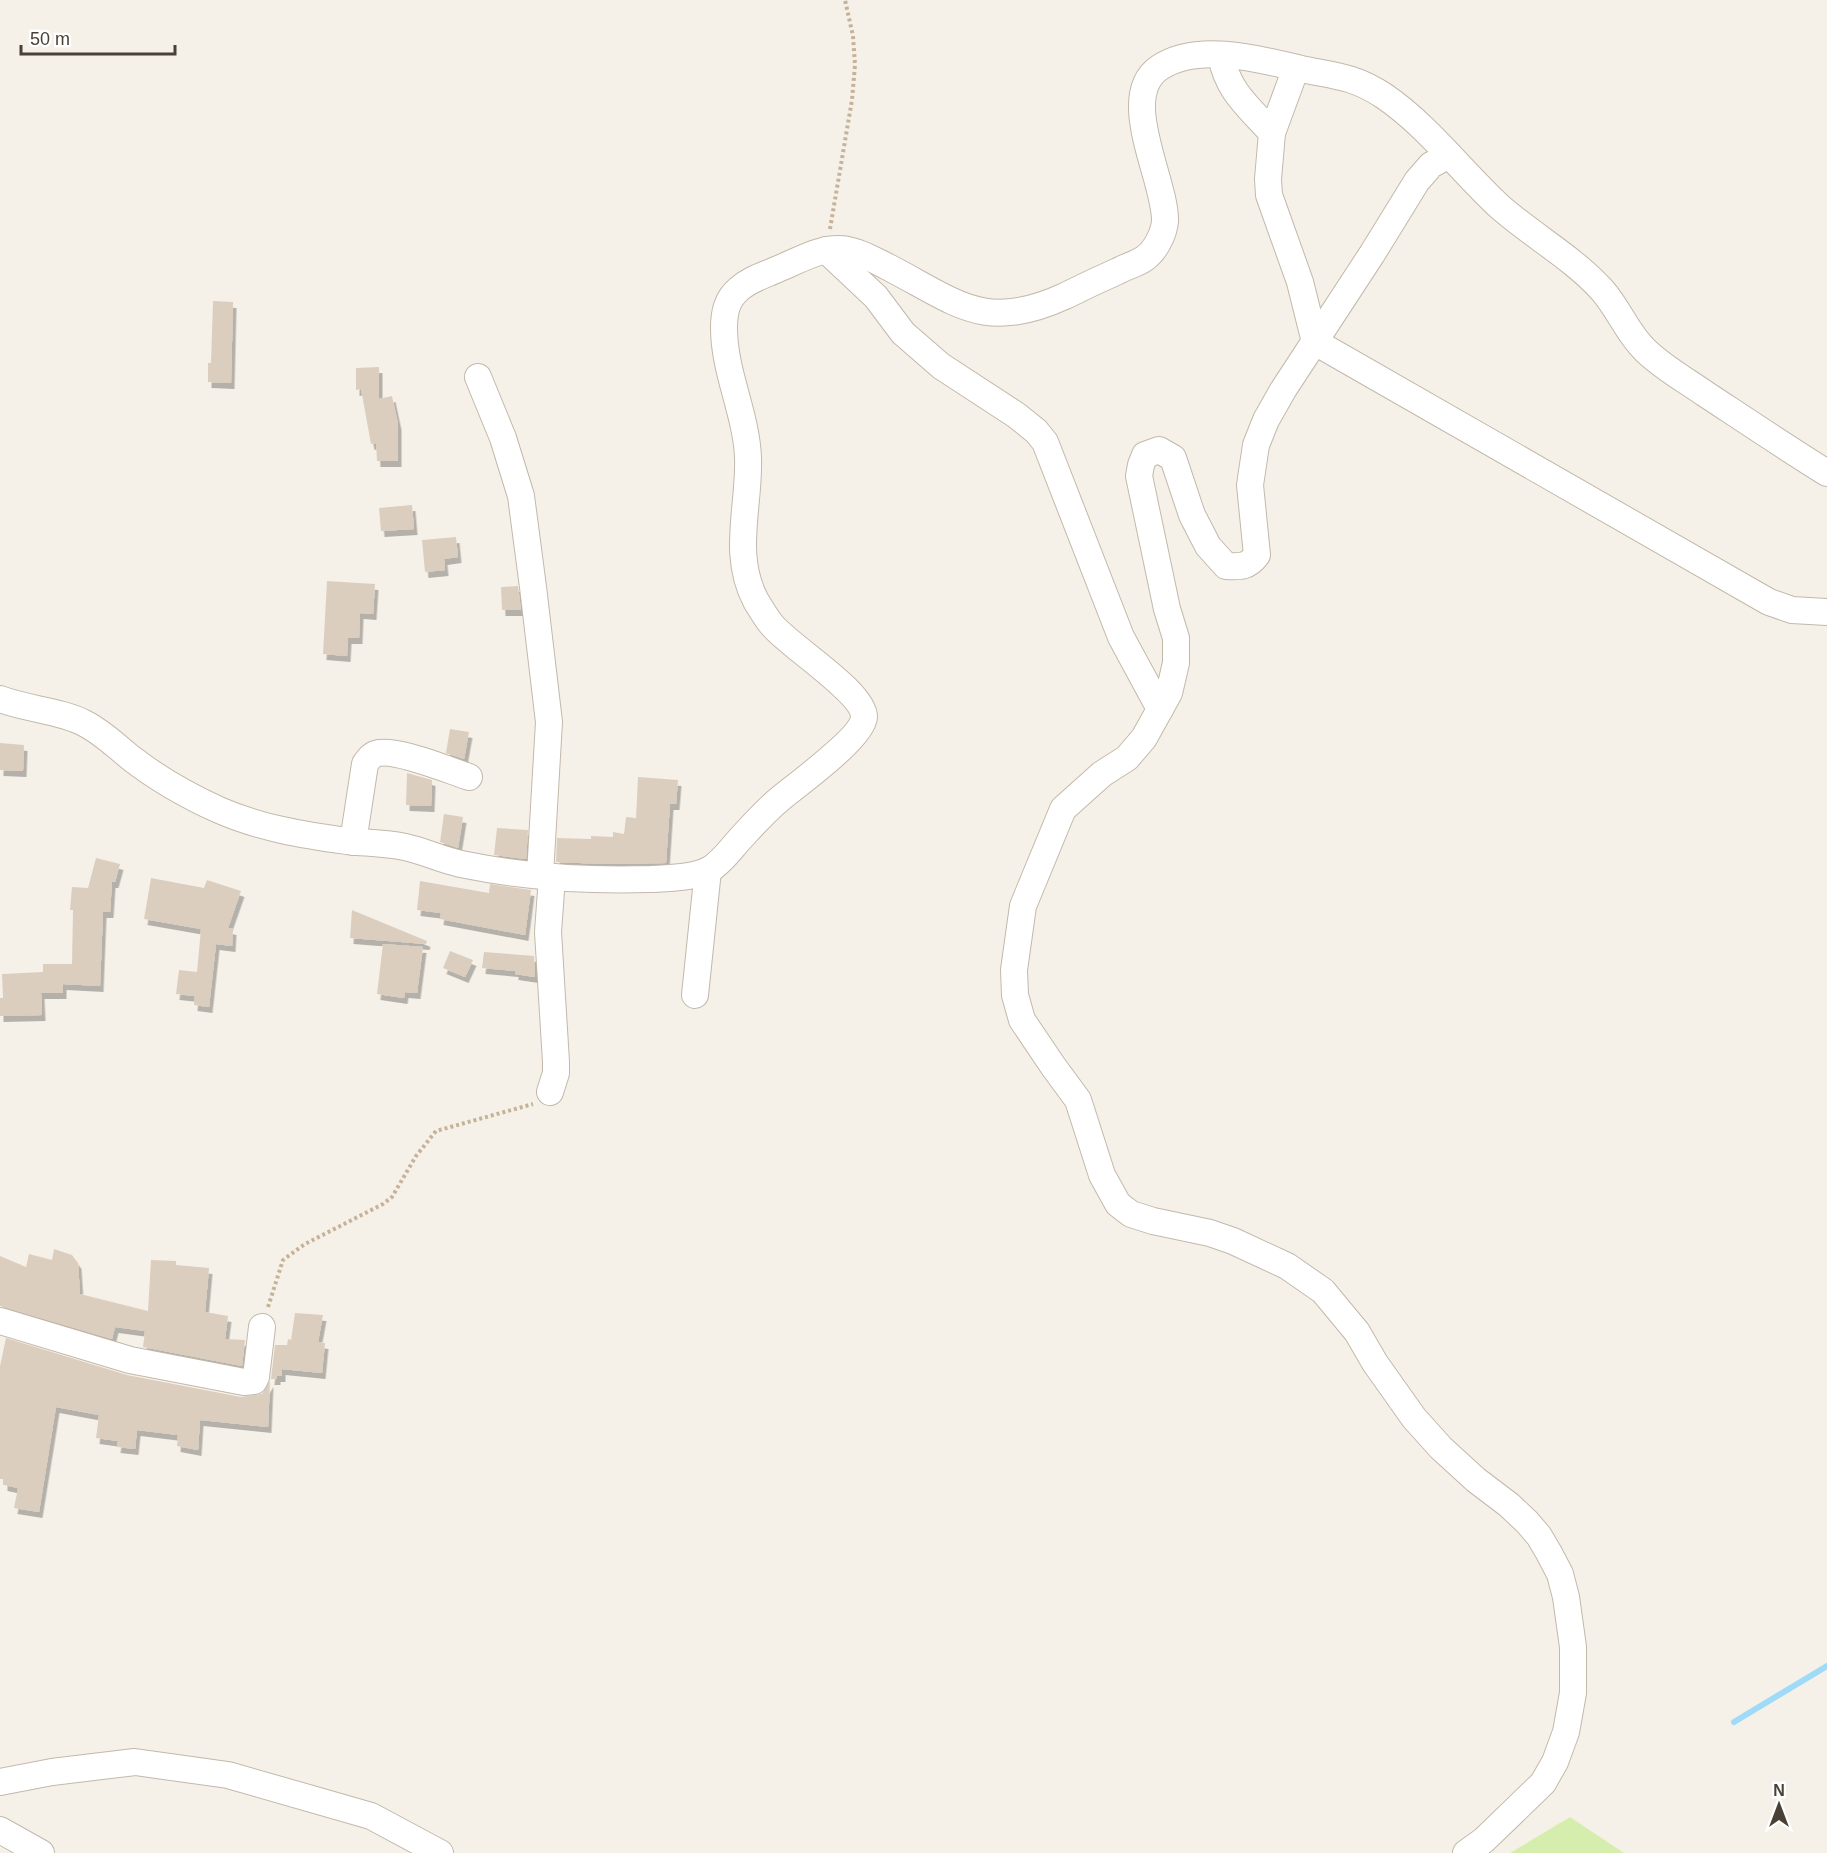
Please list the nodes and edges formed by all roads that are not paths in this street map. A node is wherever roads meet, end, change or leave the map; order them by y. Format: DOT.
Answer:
graph roads {
  1 [pos="1221,56"];
  2 [pos="1296,68"];
  3 [pos="1272,133"];
  4 [pos="1449,155"];
  5 [pos="826,250"];
  6 [pos="1315,342"];
  7 [pos="478,377"];
  8 [pos="1827,473"];
  9 [pos="1827,612"];
  10 [pos="0,699"];
  11 [pos="1160,710"];
  12 [pos="469,777"];
  13 [pos="353,842"];
  14 [pos="708,870"];
  15 [pos="546,876"];
  16 [pos="695,995"];
  17 [pos="550,1092"];
  18 [pos="0,1321"];
  19 [pos="262,1327"];
  20 [pos="0,1782"];
  21 [pos="0,1830"];
  22 [pos="41,1853"];
  23 [pos="440,1853"];
  24 [pos="1466,1853"];
  1 -- 2 [label="street"];
  1 -- 3 [label="street"];
  1 -- 5 [label="street"];
  2 -- 3 [label="street"];
  2 -- 4 [label="street"];
  3 -- 6 [label="street"];
  4 -- 6 [label="street"];
  4 -- 8 [label="street"];
  5 -- 11 [label="street"];
  5 -- 14 [label="street"];
  6 -- 9 [label="street"];
  6 -- 11 [label="street"];
  7 -- 15 [label="street"];
  10 -- 13 [label="street"];
  11 -- 24 [label="street"];
  12 -- 13 [label="street"];
  13 -- 15 [label="street"];
  14 -- 15 [label="street"];
  14 -- 16 [label="street"];
  15 -- 17 [label="street"];
  18 -- 19 [label="street"];
  20 -- 23 [label="street"];
  21 -- 22 [label="street"];
}
